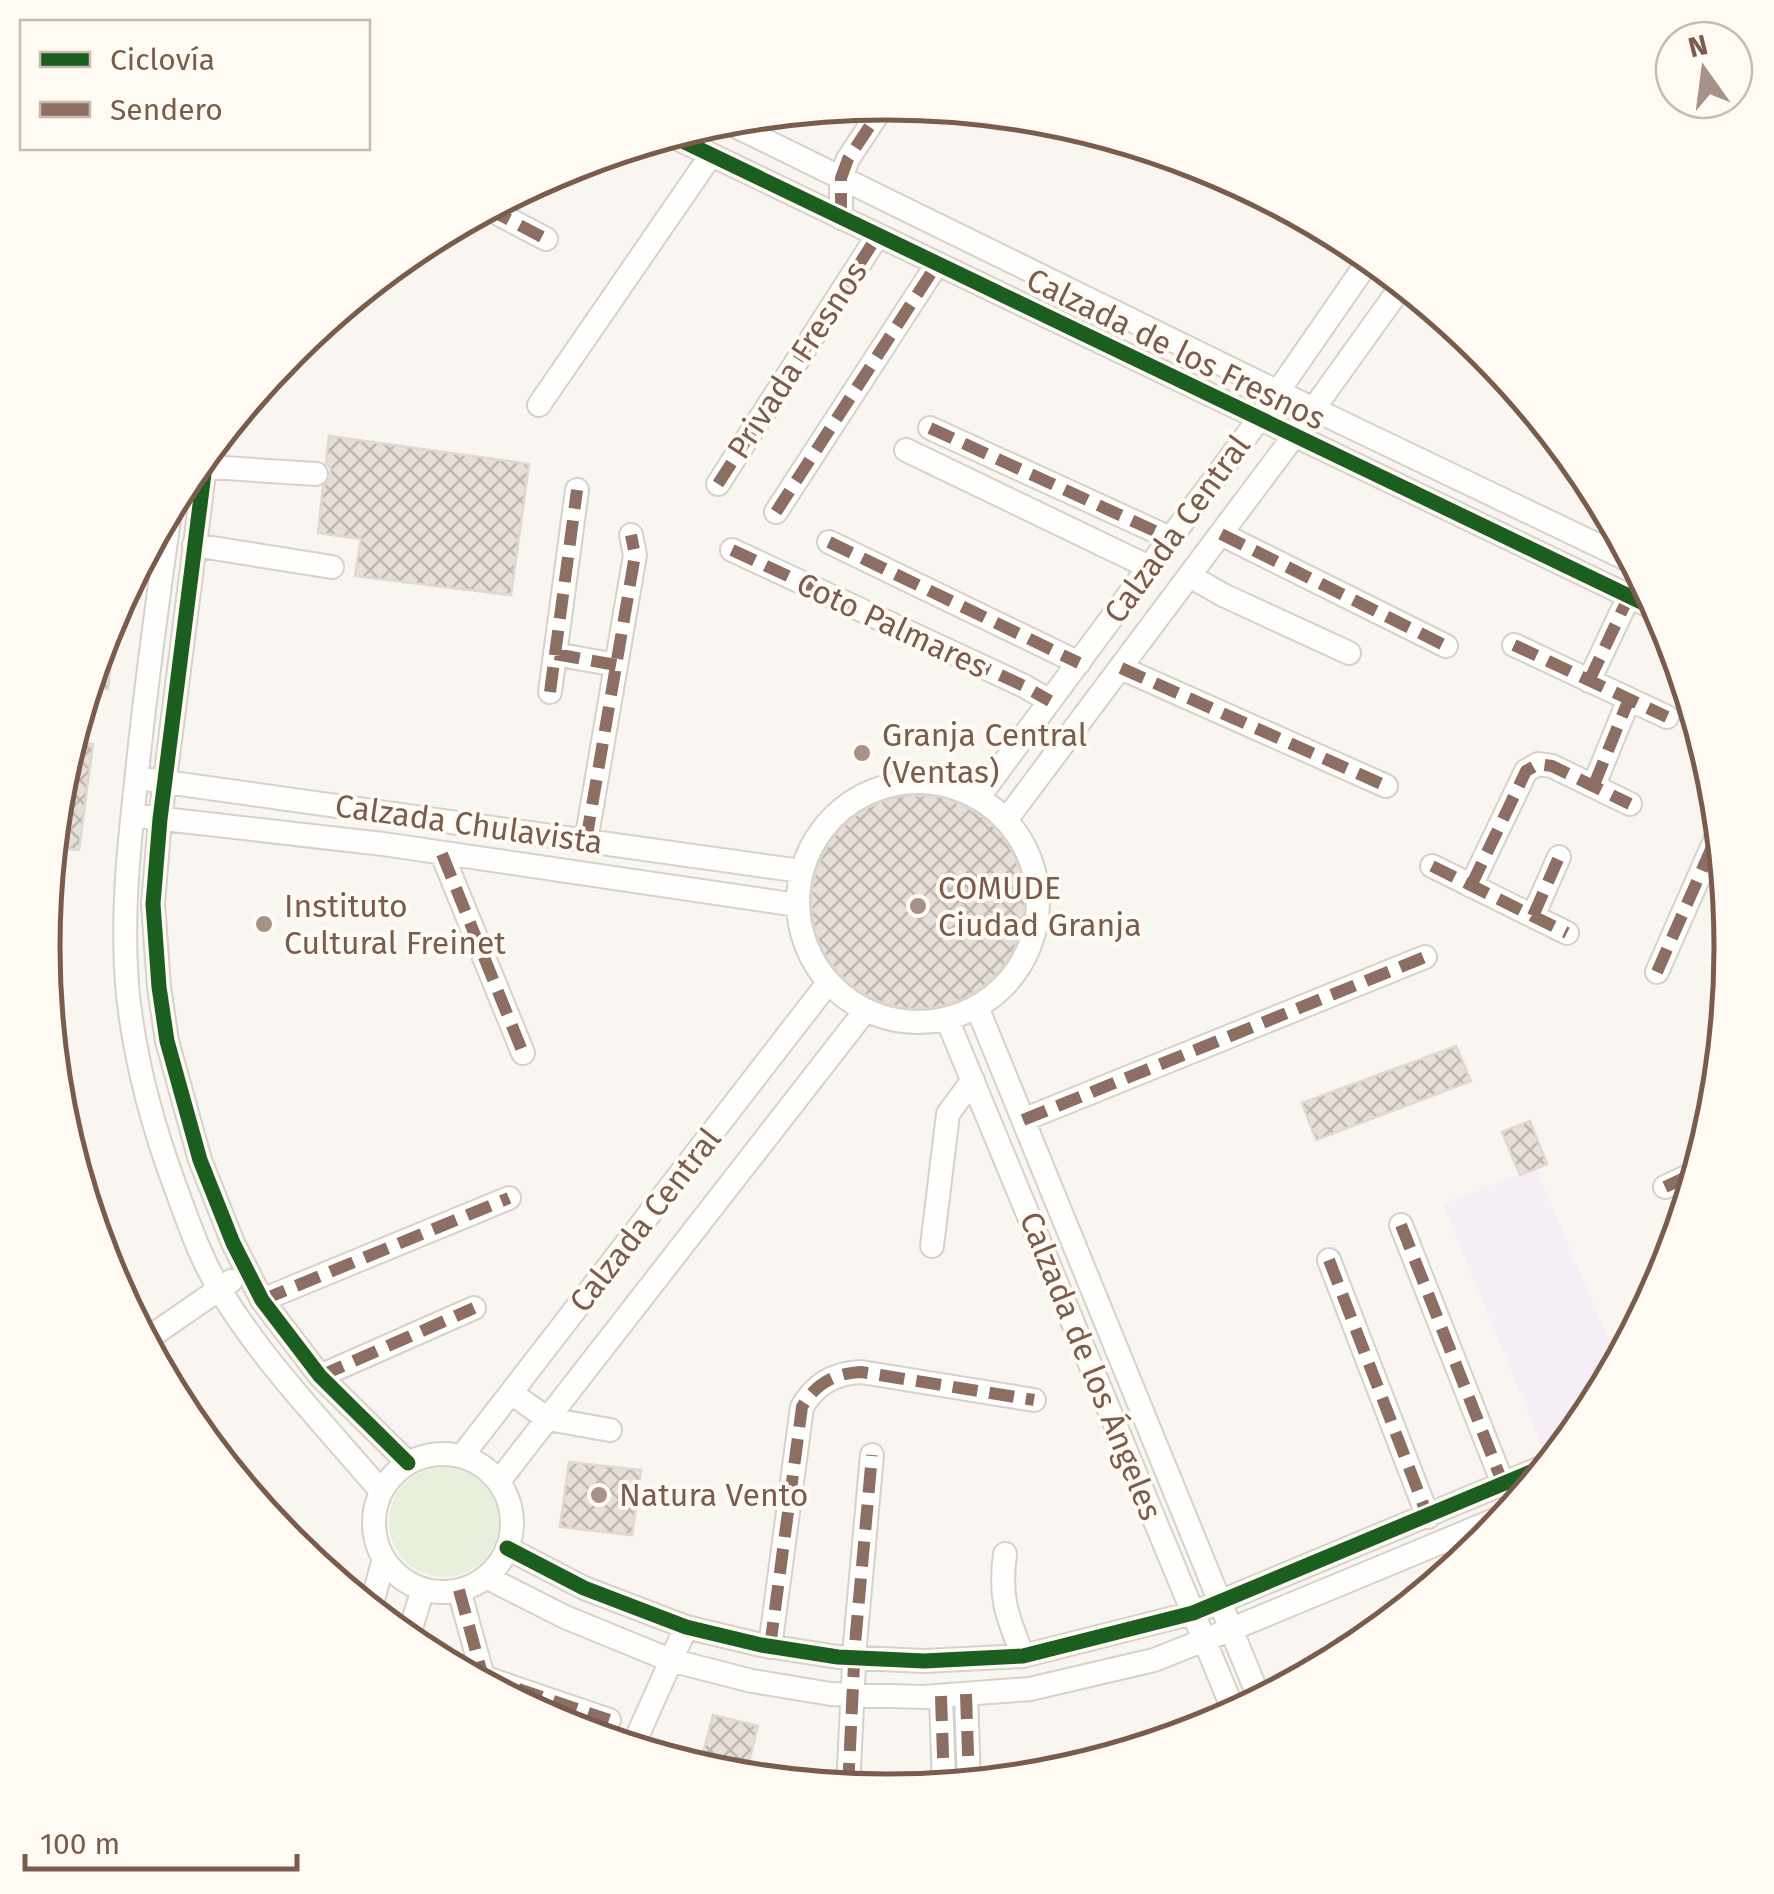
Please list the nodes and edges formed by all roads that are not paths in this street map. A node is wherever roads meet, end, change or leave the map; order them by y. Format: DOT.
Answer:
graph roads {
  1 [pos="873,121"];
  2 [pos="755,131"];
  3 [pos="690,144"];
  4 [pos="711,154"];
  5 [pos="841,178"];
  6 [pos="501,216"];
  7 [pos="841,218"];
  8 [pos="878,235"];
  9 [pos="546,240"];
  10 [pos="937,264"];
  11 [pos="1362,270"];
  12 [pos="1396,296"];
  13 [pos="1278,392"];
  14 [pos="539,405"];
  15 [pos="1314,410"];
  16 [pos="1258,419"];
  17 [pos="930,428"];
  18 [pos="1294,436"];
  19 [pos="906,450"];
  20 [pos="217,463"];
  21 [pos="316,474"];
  22 [pos="718,484"];
  23 [pos="199,487"];
  24 [pos="577,490"];
  25 [pos="776,512"];
  26 [pos="1221,534"];
  27 [pos="631,535"];
  28 [pos="1170,538"];
  29 [pos="829,542"];
  30 [pos="164,545"];
  31 [pos="194,545"];
  32 [pos="732,550"];
  33 [pos="1614,553"];
  34 [pos="332,567"];
  35 [pos="1149,567"];
  36 [pos="1190,576"];
  37 [pos="1629,596"];
  38 [pos="1637,600"];
  39 [pos="154,628"];
  40 [pos="182,631"];
  41 [pos="1514,645"];
  42 [pos="1446,646"];
  43 [pos="1349,652"];
  44 [pos="555,654"];
  45 [pos="1079,663"];
  46 [pos="616,665"];
  47 [pos="1122,668"];
  48 [pos="1589,681"];
  49 [pos="550,692"];
  50 [pos="1629,699"];
  51 [pos="1050,701"];
  52 [pos="1667,718"];
  53 [pos="136,778"];
  54 [pos="165,782"];
  55 [pos="1386,786"];
  56 [pos="1594,786"];
  57 [pos="978,798"];
  58 [pos="1630,804"];
  59 [pos="387,812"];
  60 [pos="132,815"];
  61 [pos="160,819"];
  62 [pos="1006,820"];
  63 [pos="586,841"];
  64 [pos="384,844"];
  65 [pos="442,854"];
  66 [pos="1708,854"];
  67 [pos="1559,857"];
  68 [pos="1432,866"];
  69 [pos="802,871"];
  70 [pos="1471,886"];
  71 [pos="797,905"];
  72 [pos="1533,916"];
  73 [pos="1568,933"];
  74 [pos="1425,957"];
  75 [pos="1657,972"];
  76 [pos="828,983"];
  77 [pos="977,1007"];
  78 [pos="864,1010"];
  79 [pos="947,1019"];
  80 [pos="167,1041"];
  81 [pos="135,1048"];
  82 [pos="523,1052"];
  83 [pos="973,1080"];
  84 [pos="1023,1120"];
  85 [pos="1680,1180"];
  86 [pos="1665,1187"];
  87 [pos="509,1198"];
  88 [pos="1401,1225"];
  89 [pos="932,1246"];
  90 [pos="1329,1260"];
  91 [pos="246,1271"];
  92 [pos="219,1289"];
  93 [pos="262,1300"];
  94 [pos="474,1308"];
  95 [pos="156,1332"];
  96 [pos="320,1376"];
  97 [pos="511,1393"];
  98 [pos="1034,1400"];
  99 [pos="548,1419"];
  100 [pos="610,1430"];
  101 [pos="872,1455"];
  102 [pos="462,1456"];
  103 [pos="408,1463"];
  104 [pos="1522,1476"];
  105 [pos="499,1482"];
  106 [pos="1503,1484"];
  107 [pos="381,1491"];
  108 [pos="1428,1517"];
  109 [pos="1476,1528"];
  110 [pos="507,1548"];
  111 [pos="1004,1554"];
  112 [pos="384,1559"];
  113 [pos="486,1577"];
  114 [pos="423,1589"];
  115 [pos="460,1590"];
  116 [pos="374,1595"];
  117 [pos="1221,1602"];
  118 [pos="1193,1614"];
  119 [pos="412,1624"];
  120 [pos="686,1627"];
  121 [pos="1232,1630"];
  122 [pos="1204,1640"];
  123 [pos="770,1647"];
  124 [pos="1023,1656"];
  125 [pos="855,1658"];
  126 [pos="670,1660"];
  127 [pos="479,1666"];
  128 [pos="1255,1688"];
  129 [pos="966,1694"];
  130 [pos="852,1695"];
  131 [pos="941,1696"];
  132 [pos="1229,1700"];
  133 [pos="547,1701"];
  134 [pos="609,1720"];
  135 [pos="638,1735"];
  136 [pos="968,1770"];
  137 [pos="944,1772"];
  138 [pos="849,1773"];
  1 -- 5 [label="street"];
  2 -- 5 [label="street, Calzada de los Fresnos"];
  3 -- 4 [label="street, Calzada de los Fresnos"];
  4 -- 7 [label="street, Calzada de los Fresnos"];
  4 -- 14 [label="street"];
  5 -- 7 [label="street"];
  5 -- 13 [label="street, Calzada de los Fresnos"];
  6 -- 9 [label="street"];
  7 -- 8 [label="street, Calzada de los Fresnos"];
  8 -- 10 [label="street, Calzada de los Fresnos"];
  8 -- 22 [label="street, Privada Fresnos"];
  10 -- 16 [label="street, Calzada de los Fresnos"];
  10 -- 25 [label="street"];
  11 -- 13 [label="street, Calzada Central"];
  12 -- 15 [label="street, Calzada Central"];
  13 -- 15 [label="street, Calzada de los Fresnos"];
  13 -- 16 [label="street, Calzada Central"];
  15 -- 18 [label="street, Calzada Central"];
  15 -- 33 [label="street, Calzada de los Fresnos"];
  16 -- 18 [label="street, Calzada de los Fresnos"];
  16 -- 28 [label="street, Calzada Central"];
  17 -- 28 [label="street"];
  18 -- 26 [label="street, Calzada Central"];
  18 -- 37 [label="street, Calzada de los Fresnos"];
  19 -- 35 [label="street"];
  20 -- 21 [label="street"];
  23 -- 31 [label="street"];
  24 -- 44 [label="street"];
  26 -- 36 [label="street, Calzada Central"];
  26 -- 42 [label="street"];
  27 -- 46 [label="street"];
  28 -- 35 [label="street, Calzada Central"];
  29 -- 45 [label="street"];
  30 -- 39 [label="street"];
  31 -- 34 [label="street"];
  31 -- 40 [label="street"];
  32 -- 51 [label="street, Coto Palmares"];
  35 -- 45 [label="street, Calzada Central"];
  36 -- 43 [label="street"];
  36 -- 47 [label="street, Calzada Central"];
  37 -- 38 [label="street, Calzada de los Fresnos"];
  37 -- 48 [label="street"];
  39 -- 40 [label="street"];
  39 -- 53 [label="street"];
  40 -- 54 [label="street"];
  41 -- 48 [label="street"];
  44 -- 46 [label="street"];
  44 -- 49 [label="street"];
  45 -- 51 [label="street, Calzada Central"];
  46 -- 63 [label="street"];
  47 -- 55 [label="street"];
  47 -- 62 [label="street, Calzada Central"];
  48 -- 50 [label="street"];
  50 -- 52 [label="street"];
  50 -- 56 [label="street"];
  51 -- 57 [label="street, Calzada Central"];
  53 -- 54 [label="street, Calzada Chulavista"];
  53 -- 60 [label="street"];
  54 -- 59 [label="street, Calzada Chulavista"];
  54 -- 61 [label="street"];
  56 -- 58 [label="street"];
  56 -- 70 [label="street"];
  57 -- 62 [label="street"];
  57 -- 69 [label="street"];
  59 -- 63 [label="street, Calzada Chulavista"];
  59 -- 64 [label="street"];
  60 -- 61 [label="street, Calzada Chulavista"];
  60 -- 81 [label="street"];
  61 -- 64 [label="street, Calzada Chulavista"];
  61 -- 80 [label="street"];
  62 -- 77 [label="street"];
  63 -- 69 [label="street, Calzada Chulavista"];
  64 -- 65 [label="street, Calzada Chulavista"];
  65 -- 71 [label="street, Calzada Chulavista"];
  65 -- 82 [label="street"];
  66 -- 75 [label="street"];
  67 -- 72 [label="street"];
  68 -- 70 [label="street"];
  69 -- 71 [label="street"];
  70 -- 72 [label="street"];
  71 -- 76 [label="street"];
  72 -- 73 [label="street"];
  74 -- 84 [label="street"];
  76 -- 78 [label="street"];
  76 -- 97 [label="street, Calzada Central"];
  77 -- 79 [label="street"];
  77 -- 84 [label="street, Calzada de los Ángeles"];
  78 -- 79 [label="street"];
  78 -- 99 [label="street, Calzada Central"];
  79 -- 83 [label="street, Calzada de los Ángeles"];
  80 -- 81 [label="street"];
  80 -- 91 [label="street"];
  81 -- 92 [label="street"];
  83 -- 89 [label="street"];
  83 -- 118 [label="street, Calzada de los Ángeles"];
  84 -- 117 [label="street, Calzada de los Ángeles"];
  85 -- 86 [label="street"];
  87 -- 93 [label="street"];
  88 -- 106 [label="street"];
  90 -- 108 [label="street"];
  91 -- 92 [label="street"];
  91 -- 93 [label="street"];
  92 -- 95 [label="street"];
  92 -- 107 [label="street"];
  93 -- 96 [label="street"];
  94 -- 96 [label="street"];
  96 -- 103 [label="street"];
  97 -- 99 [label="street"];
  97 -- 102 [label="street, Calzada Central"];
  98 -- 123 [label="street"];
  99 -- 100 [label="street"];
  99 -- 105 [label="street, Calzada Central"];
  101 -- 125 [label="street"];
  102 -- 103 [label="street"];
  102 -- 105 [label="street"];
  103 -- 107 [label="street"];
  104 -- 106 [label="street"];
  105 -- 110 [label="street"];
  106 -- 108 [label="street"];
  107 -- 112 [label="street"];
  108 -- 117 [label="street"];
  109 -- 121 [label="street"];
  110 -- 113 [label="street"];
  110 -- 120 [label="street"];
  111 -- 124 [label="street"];
  112 -- 114 [label="street"];
  112 -- 116 [label="street"];
  113 -- 115 [label="street"];
  113 -- 126 [label="street"];
  114 -- 115 [label="street"];
  114 -- 119 [label="street"];
  115 -- 127 [label="street"];
  117 -- 118 [label="street"];
  117 -- 121 [label="street, Calzada de los Ángeles"];
  118 -- 122 [label="street, Calzada de los Ángeles"];
  118 -- 124 [label="street"];
  120 -- 123 [label="street"];
  120 -- 126 [label="street"];
  121 -- 122 [label="street"];
  121 -- 128 [label="street, Calzada de los Ángeles"];
  122 -- 129 [label="street"];
  122 -- 132 [label="street, Calzada de los Ángeles"];
  123 -- 125 [label="street"];
  124 -- 125 [label="street"];
  125 -- 130 [label="street"];
  126 -- 130 [label="street"];
  126 -- 135 [label="street"];
  129 -- 131 [label="street"];
  129 -- 136 [label="street"];
  130 -- 131 [label="street"];
  130 -- 138 [label="street"];
  131 -- 137 [label="street"];
  133 -- 134 [label="street"];
}
